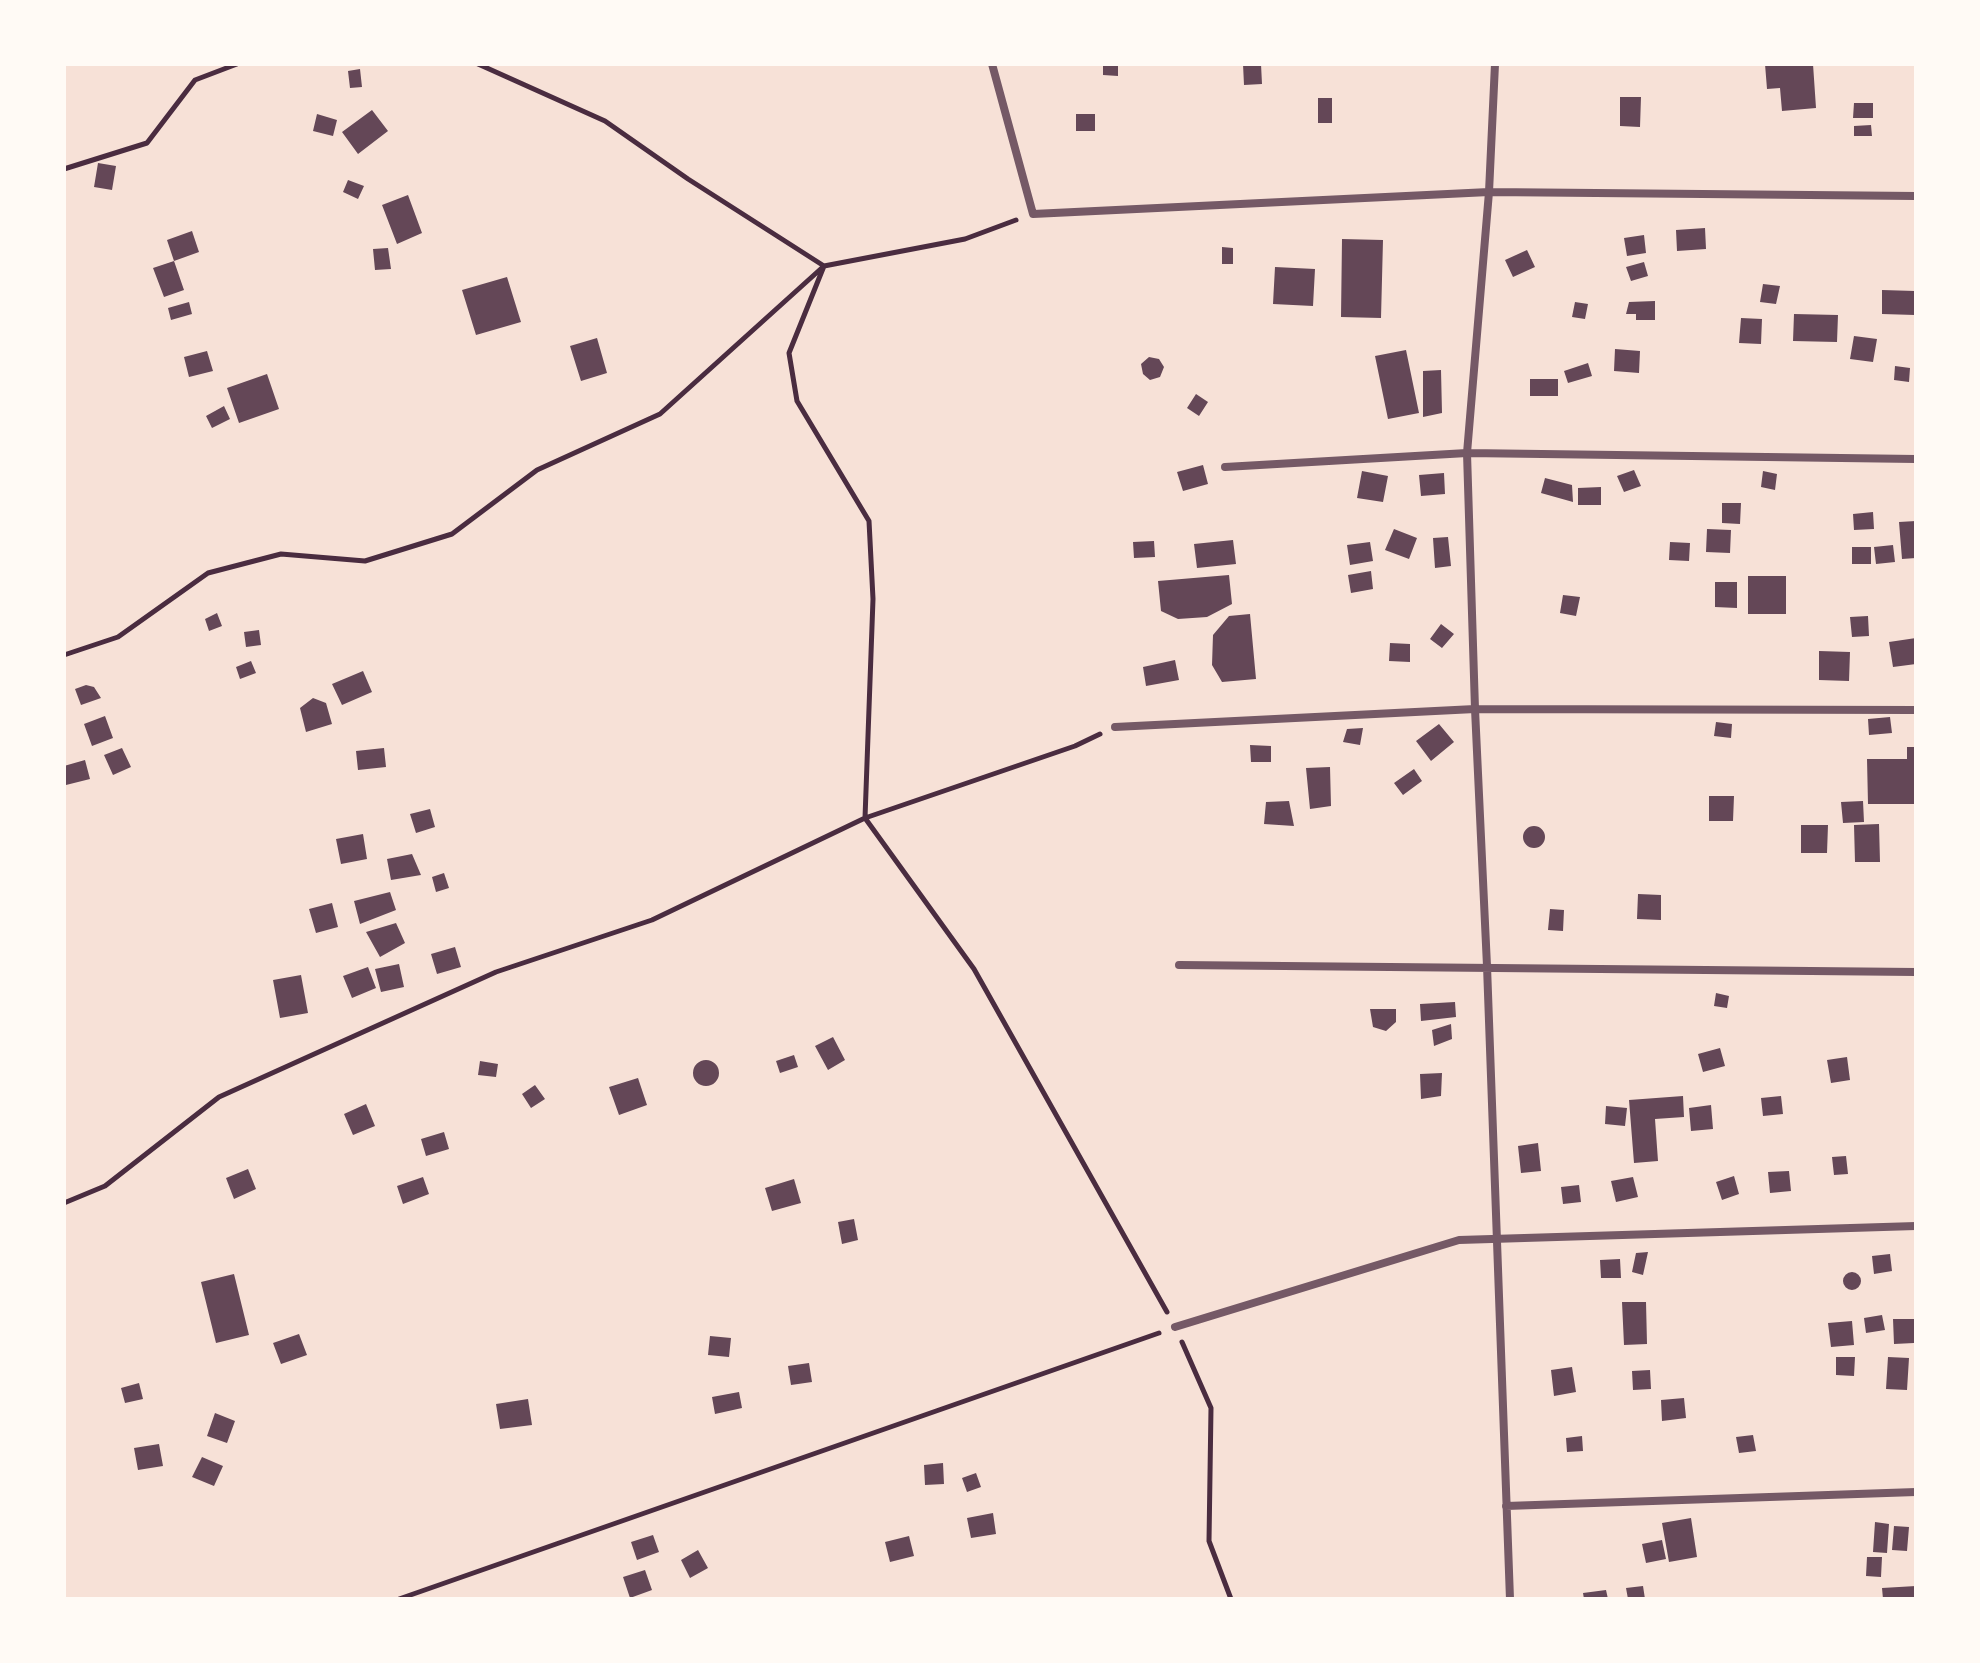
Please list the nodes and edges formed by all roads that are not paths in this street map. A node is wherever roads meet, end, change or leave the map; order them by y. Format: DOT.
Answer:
graph roads {
  1 [pos="992,64"];
  2 [pos="1495,64"];
  3 [pos="1489,192"];
  4 [pos="1916,196"];
  5 [pos="1467,453"];
  6 [pos="1916,459"];
  7 [pos="1225,467"];
  8 [pos="1475,709"];
  9 [pos="1916,710"];
  10 [pos="1115,727"];
  11 [pos="1179,965"];
  12 [pos="1487,966"];
  13 [pos="1916,972"];
  14 [pos="1916,1226"];
  15 [pos="1497,1238"];
  16 [pos="1175,1327"];
  17 [pos="1916,1492"];
  18 [pos="1506,1506"];
  19 [pos="1510,1599"];
  1 -- 3 [label="street"];
  2 -- 3 [label="street"];
  3 -- 4 [label="street"];
  3 -- 5 [label="street"];
  5 -- 6 [label="street"];
  5 -- 7 [label="street"];
  5 -- 8 [label="street"];
  8 -- 9 [label="street"];
  8 -- 10 [label="street"];
  8 -- 12 [label="street"];
  11 -- 12 [label="street"];
  12 -- 13 [label="street"];
  12 -- 15 [label="street"];
  14 -- 15 [label="street"];
  15 -- 16 [label="street"];
  15 -- 18 [label="street"];
  17 -- 18 [label="street"];
  18 -- 19 [label="street"];
}
